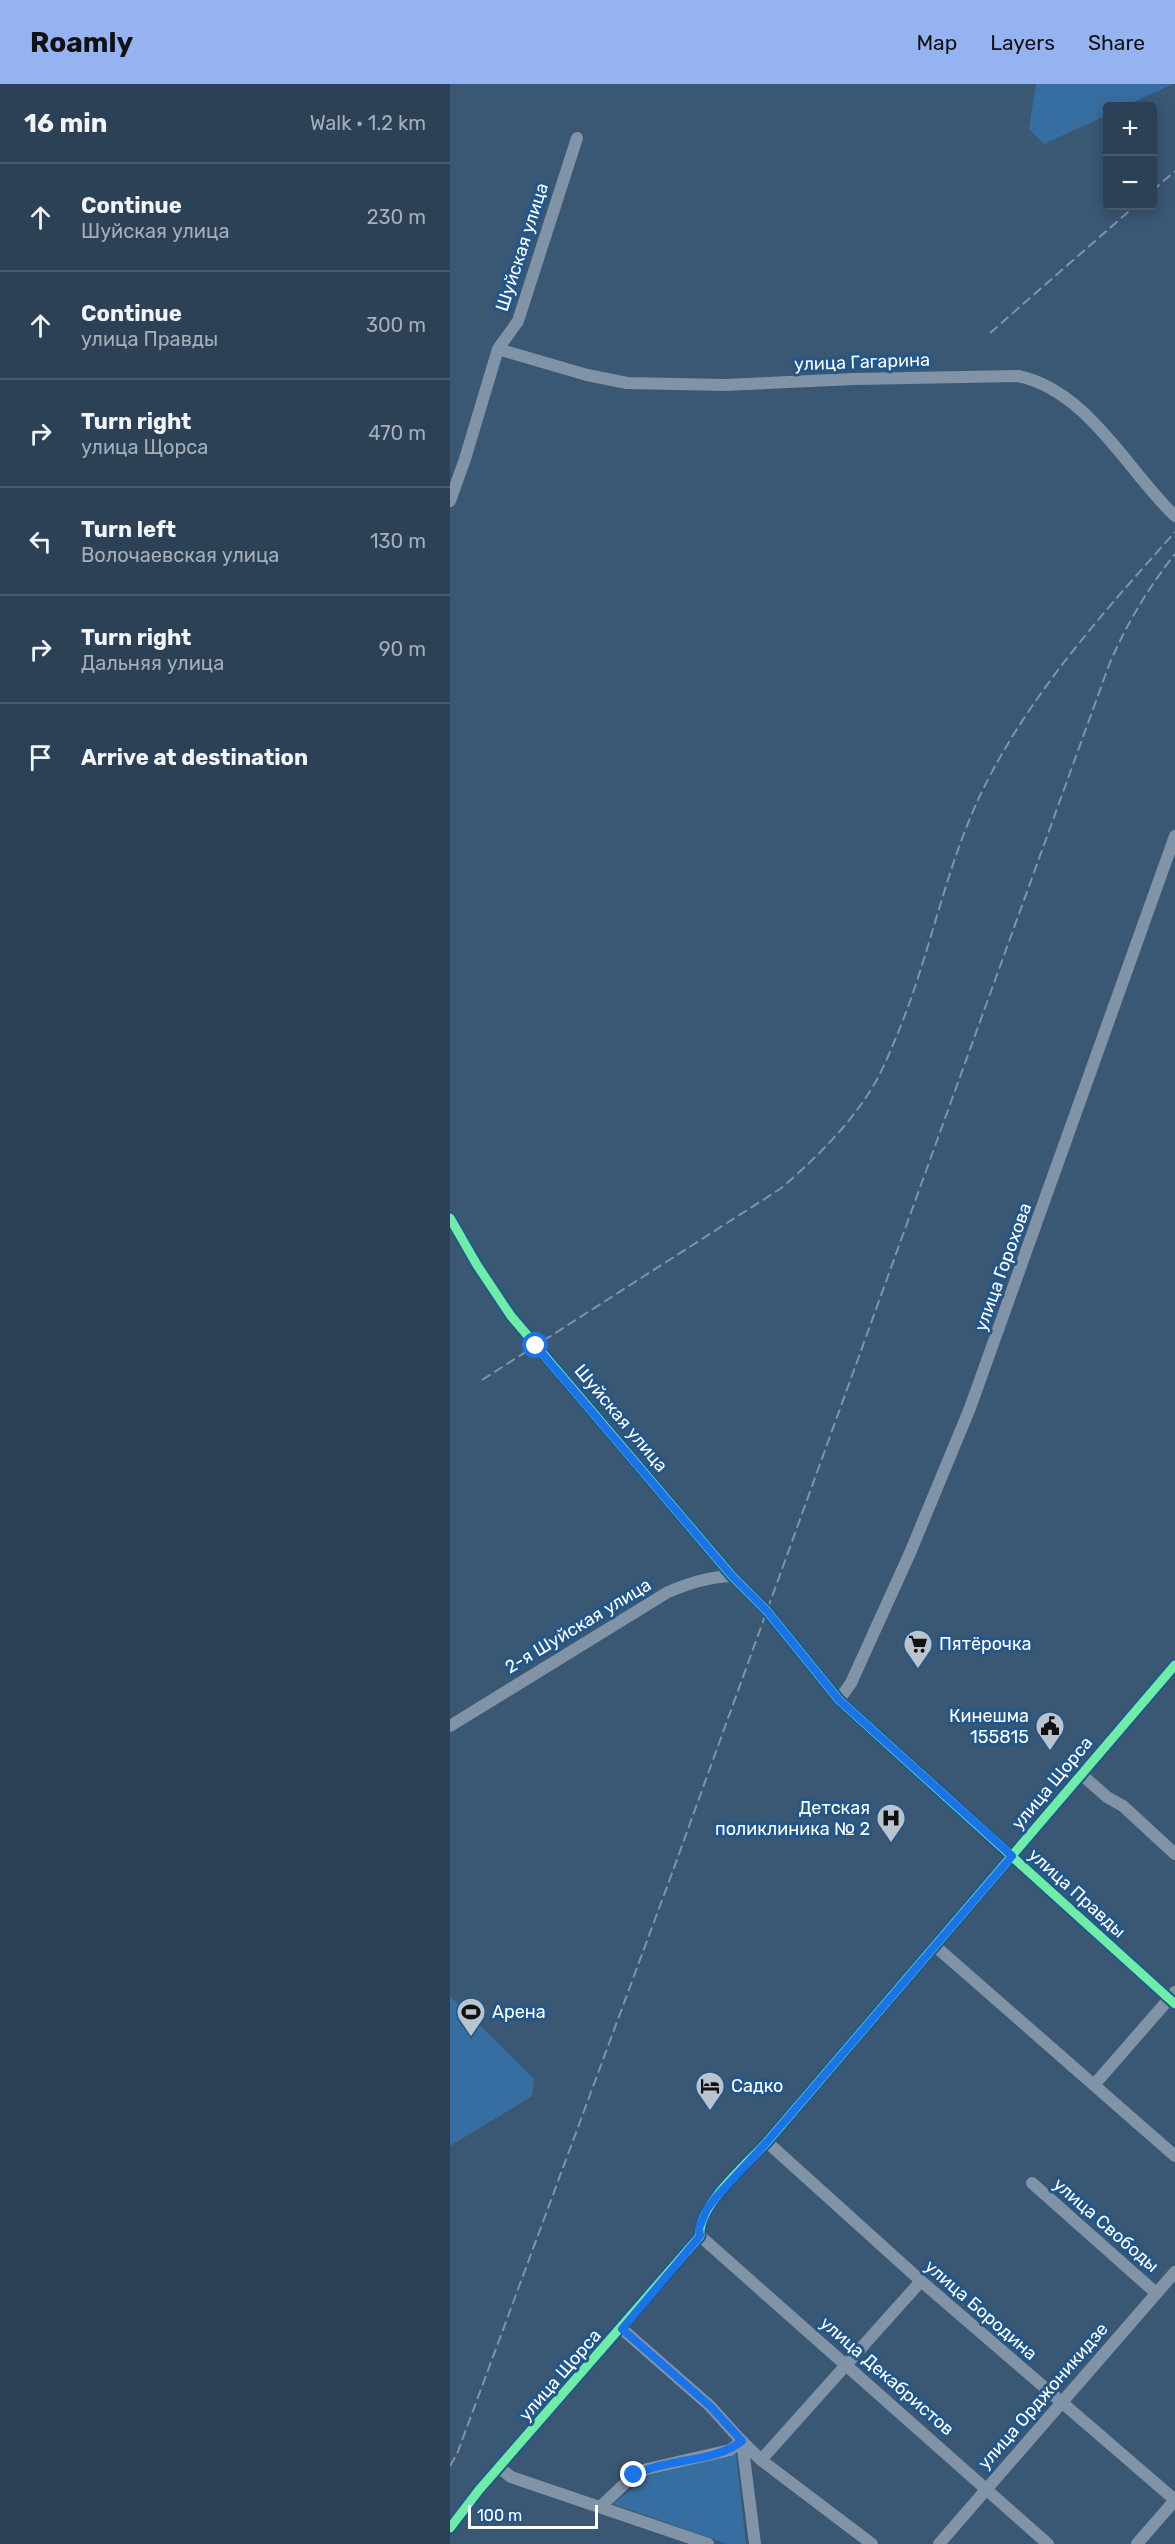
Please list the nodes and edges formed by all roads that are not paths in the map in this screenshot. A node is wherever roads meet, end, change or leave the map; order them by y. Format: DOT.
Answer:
graph roads {
  1 [pos="577,138"];
  2 [pos="498,348"];
  3 [pos="450,501"];
  4 [pos="1175,516"];
  5 [pos="1175,836"];
  6 [pos="450,1218"];
  7 [pos="732,1576"];
  8 [pos="1175,1665"];
  9 [pos="839,1700"];
  10 [pos="450,1726"];
  11 [pos="1082,1775"];
  12 [pos="1175,1854"];
  13 [pos="1012,1856"];
  14 [pos="935,1946"];
  15 [pos="1173,1998"];
  16 [pos="1094,2085"];
  17 [pos="767,2142"];
  18 [pos="1175,2156"];
  19 [pos="1032,2183"];
  20 [pos="700,2236"];
  21 [pos="1175,2280"];
  22 [pos="921,2281"];
  23 [pos="1156,2293"];
  24 [pos="622,2329"];
  25 [pos="846,2364"];
  26 [pos="1060,2403"];
  27 [pos="742,2441"];
  28 [pos="761,2460"];
  29 [pos="500,2468"];
  30 [pos="987,2488"];
  31 [pos="1175,2500"];
  32 [pos="600,2507"];
  33 [pos="450,2528"];
  34 [pos="708,2544"];
  35 [pos="755,2544"];
  36 [pos="872,2544"];
  37 [pos="939,2544"];
  38 [pos="1048,2544"];
  39 [pos="1137,2544"];
  1 -- 2 [label="street, Шуйская улица"];
  2 -- 3 [label="street, Шуйская улица"];
  2 -- 4 [label="street, улица Гагарина"];
  5 -- 9 [label="street, улица Горохова"];
  6 -- 7 [label="street, Шуйская улица"];
  7 -- 9 [label="street, улица Правды"];
  7 -- 10 [label="street, 2-я Шуйская улица"];
  8 -- 11 [label="street, улица Щорса"];
  9 -- 13 [label="street, улица Правды"];
  11 -- 12 [label="street"];
  11 -- 13 [label="street, улица Щорса"];
  13 -- 14 [label="street, улица Щорса"];
  13 -- 15 [label="street, улица Правды"];
  14 -- 16 [label="street"];
  14 -- 17 [label="street, улица Щорса"];
  15 -- 16 [label="street"];
  16 -- 18 [label="street"];
  17 -- 20 [label="street, улица Щорса"];
  17 -- 22 [label="street, улица Бородина"];
  19 -- 23 [label="street, улица Свободы"];
  20 -- 24 [label="street, улица Щорса"];
  20 -- 25 [label="street, улица Декабристов"];
  21 -- 23 [label="street, улица Орджоникидзе"];
  22 -- 25 [label="street"];
  22 -- 26 [label="street, улица Бородина"];
  23 -- 26 [label="street, улица Орджоникидзе"];
  24 -- 27 [label="street"];
  24 -- 29 [label="street, улица Щорса"];
  25 -- 28 [label="street"];
  25 -- 30 [label="street, улица Декабристов"];
  26 -- 30 [label="street, улица Орджоникидзе"];
  26 -- 31 [label="street, улица Бородина"];
  27 -- 28 [label="street"];
  27 -- 32 [label="street"];
  27 -- 35 [label="street"];
  28 -- 36 [label="street"];
  29 -- 32 [label="street"];
  29 -- 33 [label="street, улица Щорса"];
  30 -- 37 [label="street, улица Орджоникидзе"];
  30 -- 38 [label="street, улица Декабристов"];
  31 -- 39 [label="street"];
  32 -- 34 [label="street"];
}
